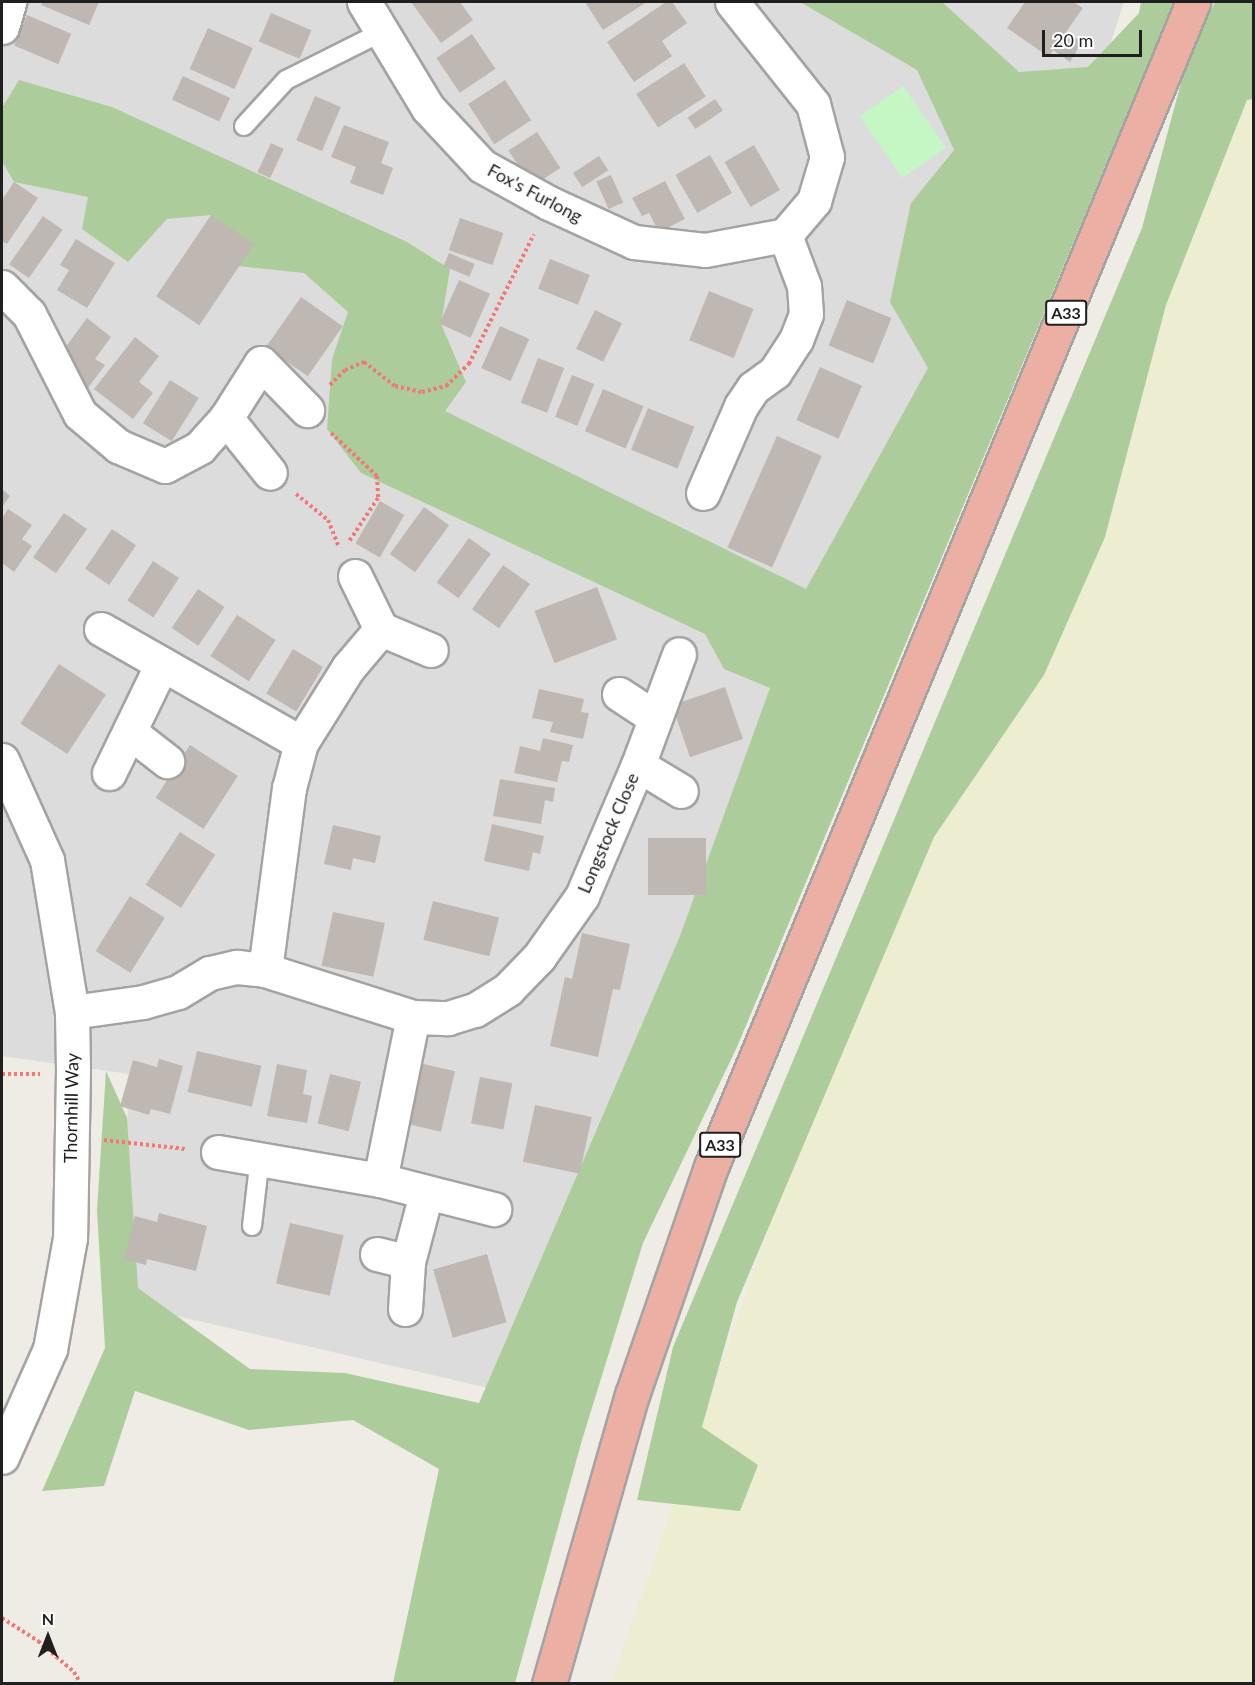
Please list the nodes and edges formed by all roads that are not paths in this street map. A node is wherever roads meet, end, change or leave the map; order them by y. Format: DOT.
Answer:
graph roads {
  1 [pos="9,2"];
  2 [pos="364,2"];
  3 [pos="732,2"];
  4 [pos="1193,2"];
  5 [pos="2,27"];
  6 [pos="380,33"];
  7 [pos="244,126"];
  8 [pos="785,236"];
  9 [pos="2,287"];
  10 [pos="306,410"];
  11 [pos="226,418"];
  12 [pos="270,473"];
  13 [pos="702,493"];
  14 [pos="355,576"];
  15 [pos="101,629"];
  16 [pos="381,629"];
  17 [pos="431,650"];
  18 [pos="678,654"];
  19 [pos="162,664"];
  20 [pos="619,694"];
  21 [pos="654,717"];
  22 [pos="131,733"];
  23 [pos="301,743"];
  24 [pos="2,759"];
  25 [pos="167,761"];
  26 [pos="638,765"];
  27 [pos="109,772"];
  28 [pos="681,790"];
  29 [pos="265,970"];
  30 [pos="72,1012"];
  31 [pos="413,1017"];
  32 [pos="218,1152"];
  33 [pos="260,1157"];
  34 [pos="380,1179"];
  35 [pos="426,1194"];
  36 [pos="494,1209"];
  37 [pos="252,1226"];
  38 [pos="405,1309"];
  39 [pos="2,1457"];
  40 [pos="549,1683"];
  1 -- 5 [label="street"];
  2 -- 6 [label="street, Fox's Furlong"];
  3 -- 8 [label="street"];
  4 -- 40 [label="highway, A33"];
  6 -- 7 [label="lane"];
  6 -- 8 [label="street, Fox's Furlong"];
  8 -- 13 [label="street"];
  9 -- 11 [label="street"];
  10 -- 11 [label="street"];
  11 -- 12 [label="street"];
  14 -- 16 [label="street"];
  15 -- 19 [label="street"];
  16 -- 17 [label="street"];
  16 -- 23 [label="street"];
  18 -- 21 [label="street, Longstock Close"];
  19 -- 22 [label="street"];
  19 -- 23 [label="street"];
  20 -- 21 [label="street"];
  21 -- 26 [label="street, Longstock Close"];
  22 -- 25 [label="street"];
  22 -- 27 [label="street"];
  23 -- 29 [label="street"];
  24 -- 30 [label="street, Thornhill Way"];
  26 -- 28 [label="street, Longstock Close"];
  26 -- 31 [label="street, Longstock Close"];
  29 -- 30 [label="street, Longstock Close"];
  29 -- 31 [label="street, Longstock Close"];
  30 -- 39 [label="street, Thornhill Way"];
  31 -- 34 [label="street"];
  32 -- 33 [label="street"];
  33 -- 34 [label="street"];
  33 -- 37 [label="lane"];
  34 -- 35 [label="street"];
  35 -- 36 [label="street"];
  35 -- 38 [label="street"];
}
